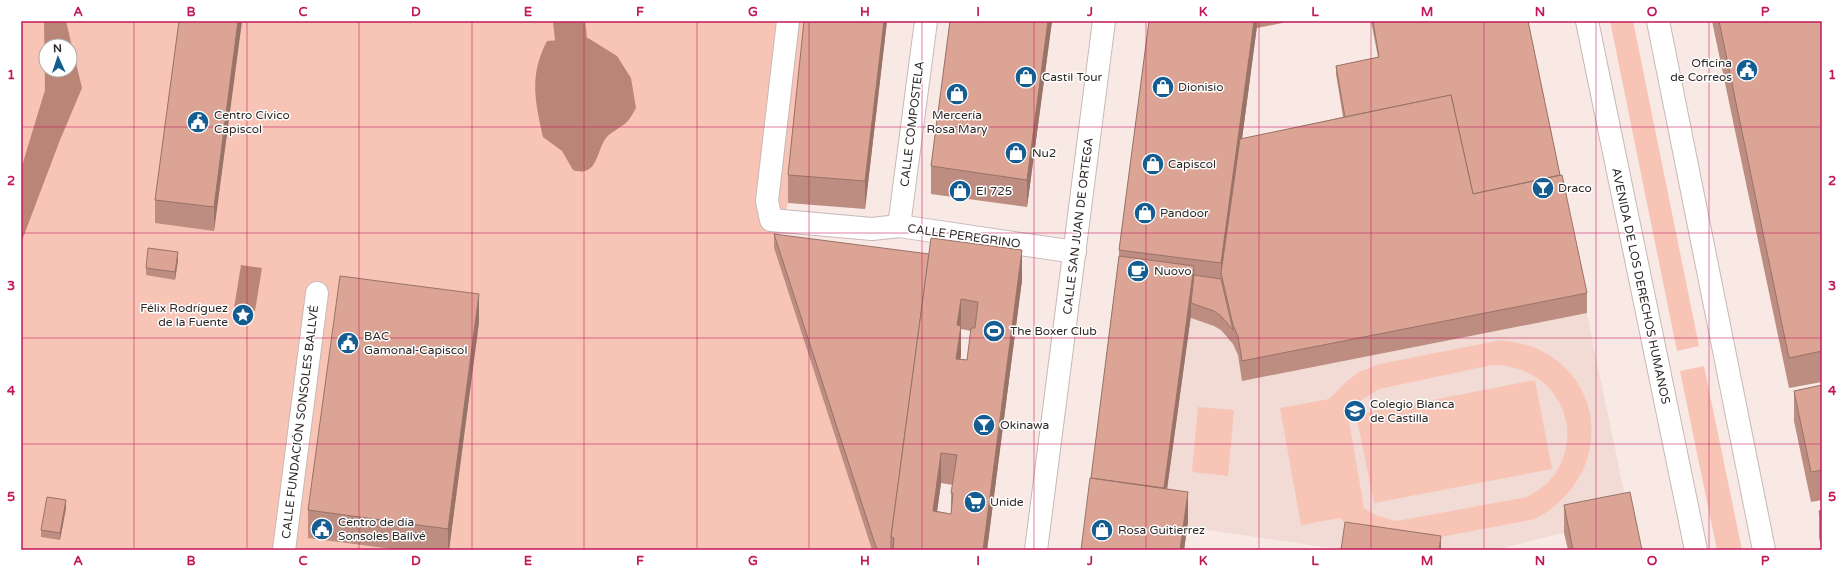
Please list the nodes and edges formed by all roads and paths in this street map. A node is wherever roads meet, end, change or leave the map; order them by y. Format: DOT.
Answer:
graph roads {
  1 [pos="788,21"];
  2 [pos="926,21"];
  3 [pos="1104,21"];
  4 [pos="1587,21"];
  5 [pos="1658,21"];
  6 [pos="899,226"];
  7 [pos="1075,252"];
  8 [pos="317,293"];
  9 [pos="284,550"];
  10 [pos="1036,550"];
  11 [pos="1696,550"];
  12 [pos="1764,550"];
  1 -- 6 [label="street, CALLE PEREGRINO"];
  2 -- 6 [label="street, CALLE COMPOSTELA"];
  3 -- 7 [label="street, CALLE SAN JUAN DE ORTEGA"];
  4 -- 11 [label="street, AVENIDA DE LOS DERECHOS HUMANOS"];
  5 -- 12 [label="street"];
  6 -- 7 [label="street, CALLE PEREGRINO"];
  7 -- 10 [label="street, CALLE SAN JUAN DE ORTEGA"];
  8 -- 9 [label="street, CALLE FUNDACIÓN SONSOLES BALLVÉ"];
}
